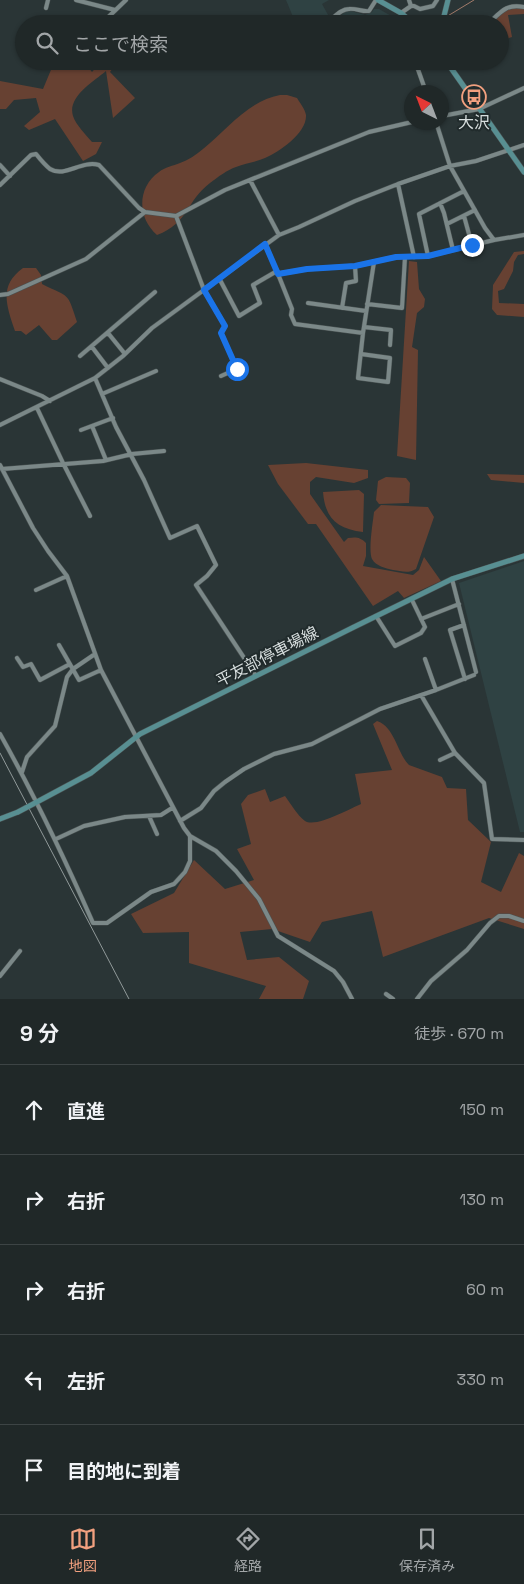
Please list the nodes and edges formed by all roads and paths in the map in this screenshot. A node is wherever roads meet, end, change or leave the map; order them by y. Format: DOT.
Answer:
graph roads {
  1 [pos="48,0"];
  2 [pos="76,0"];
  3 [pos="126,0"];
  4 [pos="377,0"];
  5 [pos="409,0"];
  6 [pos="437,0"];
  7 [pos="448,0"];
  8 [pos="411,6"];
  9 [pos="524,7"];
  10 [pos="46,8"];
  11 [pos="116,10"];
  12 [pos="111,15"];
  13 [pos="337,15"];
  14 [pos="404,15"];
  15 [pos="444,15"];
  16 [pos="498,15"];
  17 [pos="418,70"];
  18 [pos="452,70"];
  19 [pos="424,85"];
  20 [pos="524,88"];
  21 [pos="479,109"];
  22 [pos="449,115"];
  23 [pos="404,124"];
  24 [pos="439,130"];
  25 [pos="524,145"];
  26 [pos="508,150"];
  27 [pos="0,165"];
  28 [pos="450,166"];
  29 [pos="524,172"];
  30 [pos="10,176"];
  31 [pos="250,180"];
  32 [pos="398,184"];
  33 [pos="0,185"];
  34 [pos="464,191"];
  35 [pos="440,203"];
  36 [pos="475,210"];
  37 [pos="145,212"];
  38 [pos="176,216"];
  39 [pos="464,216"];
  40 [pos="447,224"];
  41 [pos="279,235"];
  42 [pos="524,235"];
  43 [pos="494,240"];
  44 [pos="265,244"];
  45 [pos="472,245"];
  46 [pos="453,250"];
  47 [pos="428,256"];
  48 [pos="405,257"];
  49 [pos="414,257"];
  50 [pos="374,262"];
  51 [pos="355,266"];
  52 [pos="278,272"];
  53 [pos="219,278"];
  54 [pos="204,290"];
  55 [pos="155,292"];
  56 [pos="0,295"];
  57 [pos="308,304"];
  58 [pos="367,304"];
  59 [pos="342,308"];
  60 [pos="366,311"];
  61 [pos="364,327"];
  62 [pos="108,333"];
  63 [pos="363,333"];
  64 [pos="390,345"];
  65 [pos="92,346"];
  66 [pos="125,354"];
  67 [pos="361,354"];
  68 [pos="80,356"];
  69 [pos="108,368"];
  70 [pos="156,371"];
  71 [pos="221,376"];
  72 [pos="95,378"];
  73 [pos="0,380"];
  74 [pos="102,394"];
  75 [pos="50,402"];
  76 [pos="37,408"];
  77 [pos="113,418"];
  78 [pos="0,425"];
  79 [pos="92,426"];
  80 [pos="81,430"];
  81 [pos="164,451"];
  82 [pos="132,454"];
  83 [pos="106,460"];
  84 [pos="63,463"];
  85 [pos="1,468"];
  86 [pos="90,516"];
  87 [pos="524,556"];
  88 [pos="66,576"];
  89 [pos="452,579"];
  90 [pos="36,590"];
  91 [pos="412,600"];
  92 [pos="460,604"];
  93 [pos="376,616"];
  94 [pos="421,619"];
  95 [pos="464,625"];
  96 [pos="58,645"];
  97 [pos="95,654"];
  98 [pos="17,658"];
  99 [pos="424,659"];
  100 [pos="70,664"];
  101 [pos="73,669"];
  102 [pos="101,670"];
  103 [pos="256,676"];
  104 [pos="465,679"];
  105 [pos="436,690"];
  106 [pos="421,696"];
  107 [pos="0,734"];
  108 [pos="136,737"];
  109 [pos="455,753"];
  110 [pos="440,760"];
  111 [pos="22,772"];
  112 [pos="36,802"];
  113 [pos="172,808"];
  114 [pos="149,816"];
  115 [pos="0,820"];
  116 [pos="180,821"];
  117 [pos="157,834"];
  118 [pos="190,836"];
  119 [pos="56,839"];
  120 [pos="524,840"];
  121 [pos="524,921"];
  122 [pos="20,951"];
  123 [pos="0,976"];
  124 [pos="386,994"];
  125 [pos="352,999"];
  126 [pos="393,999"];
  127 [pos="417,999"];
  1 -- 10 [label="street"];
  2 -- 11 [label="street"];
  3 -- 11 [label="street"];
  4 -- 13 [label="street"];
  4 -- 14 [label="main road"];
  5 -- 8 [label="street"];
  6 -- 8 [label="street"];
  7 -- 15 [label="main road"];
  8 -- 14 [label="street"];
  9 -- 16 [label="street"];
  11 -- 12 [label="street"];
  17 -- 19 [label="street"];
  18 -- 21 [label="main road"];
  20 -- 21 [label="street"];
  21 -- 22 [label="street"];
  21 -- 26 [label="main road"];
  23 -- 31 [label="street"];
  24 -- 28 [label="street"];
  25 -- 26 [label="street"];
  26 -- 28 [label="street"];
  26 -- 29 [label="main road"];
  27 -- 30 [label="street"];
  28 -- 32 [label="street"];
  28 -- 34 [label="street"];
  30 -- 33 [label="street"];
  30 -- 37 [label="street"];
  31 -- 38 [label="street"];
  31 -- 41 [label="street"];
  32 -- 41 [label="street"];
  32 -- 49 [label="street"];
  34 -- 35 [label="street"];
  34 -- 36 [label="street"];
  35 -- 40 [label="street"];
  35 -- 47 [label="street"];
  36 -- 39 [label="street"];
  36 -- 43 [label="street"];
  37 -- 38 [label="street"];
  37 -- 56 [label="street"];
  38 -- 54 [label="street"];
  39 -- 40 [label="street"];
  39 -- 45 [label="street"];
  40 -- 46 [label="street"];
  41 -- 44 [label="street"];
  42 -- 43 [label="street"];
  43 -- 45 [label="street"];
  44 -- 52 [label="street"];
  44 -- 53 [label="street"];
  45 -- 46 [label="street"];
  46 -- 47 [label="street"];
  47 -- 49 [label="street"];
  48 -- 49 [label="street"];
  48 -- 50 [label="street"];
  48 -- 58 [label="street"];
  50 -- 51 [label="street"];
  50 -- 58 [label="street"];
  51 -- 52 [label="street"];
  51 -- 59 [label="street"];
  52 -- 53 [label="street"];
  52 -- 63 [label="street"];
  53 -- 54 [label="street"];
  54 -- 66 [label="street"];
  54 -- 71 [label="street"];
  55 -- 62 [label="street"];
  57 -- 59 [label="street"];
  58 -- 60 [label="street"];
  59 -- 60 [label="street"];
  60 -- 61 [label="street"];
  61 -- 63 [label="street"];
  61 -- 64 [label="street"];
  62 -- 65 [label="street"];
  62 -- 66 [label="street"];
  63 -- 67 [label="street"];
  65 -- 68 [label="street"];
  65 -- 69 [label="street"];
  66 -- 69 [label="street"];
  67 -- 67 [label="street"];
  69 -- 72 [label="street"];
  70 -- 74 [label="street"];
  72 -- 74 [label="street"];
  72 -- 75 [label="street"];
  73 -- 75 [label="street"];
  74 -- 77 [label="street"];
  75 -- 76 [label="street"];
  76 -- 78 [label="street"];
  76 -- 84 [label="street"];
  77 -- 79 [label="street"];
  77 -- 82 [label="street"];
  79 -- 80 [label="street"];
  79 -- 83 [label="street"];
  81 -- 82 [label="street"];
  82 -- 83 [label="street"];
  82 -- 103 [label="street"];
  83 -- 84 [label="street"];
  84 -- 85 [label="street"];
  84 -- 86 [label="street"];
  85 -- 88 [label="street"];
  87 -- 89 [label="main road, 平友部停車場線"];
  88 -- 90 [label="street"];
  88 -- 97 [label="street"];
  89 -- 91 [label="main road, 平友部停車場線"];
  89 -- 92 [label="street"];
  91 -- 93 [label="main road, 平友部停車場線"];
  91 -- 94 [label="street"];
  92 -- 94 [label="street"];
  92 -- 95 [label="street"];
  93 -- 94 [label="street"];
  93 -- 103 [label="main road, 平友部停車場線"];
  95 -- 104 [label="street"];
  95 -- 104 [label="street"];
  96 -- 100 [label="street"];
  97 -- 101 [label="street"];
  97 -- 102 [label="street"];
  98 -- 100 [label="street"];
  99 -- 105 [label="street"];
  100 -- 101 [label="street"];
  101 -- 102 [label="street"];
  101 -- 111 [label="street"];
  102 -- 108 [label="street"];
  103 -- 108 [label="main road, 平友部停車場線"];
  104 -- 105 [label="street"];
  105 -- 106 [label="street"];
  106 -- 109 [label="street"];
  106 -- 116 [label="street"];
  107 -- 111 [label="street"];
  108 -- 112 [label="main road, 平友部停車場線"];
  108 -- 113 [label="street"];
  109 -- 110 [label="street"];
  109 -- 120 [label="street"];
  111 -- 112 [label="street"];
  112 -- 115 [label="main road, 平友部停車場線, bridge"];
  112 -- 119 [label="street"];
  113 -- 114 [label="street"];
  113 -- 116 [label="street"];
  114 -- 117 [label="street"];
  114 -- 119 [label="street"];
  116 -- 118 [label="street"];
  118 -- 119 [label="street"];
  118 -- 125 [label="street"];
  121 -- 127 [label="street"];
  122 -- 123 [label="street"];
  124 -- 126 [label="street"];
}
